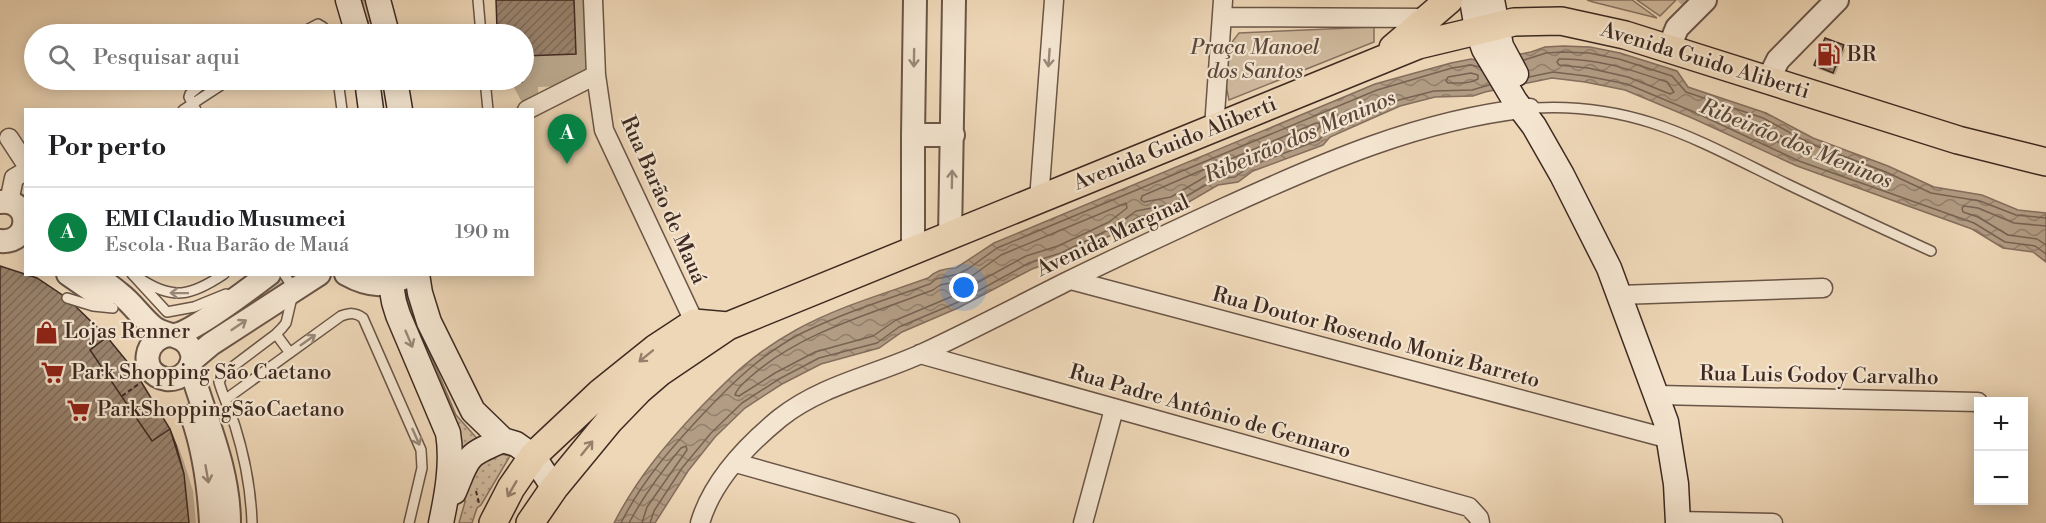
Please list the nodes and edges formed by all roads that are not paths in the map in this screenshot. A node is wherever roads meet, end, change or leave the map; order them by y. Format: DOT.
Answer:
graph roads {
  1 [pos="348,0"];
  2 [pos="378,0"];
  3 [pos="478,0"];
  4 [pos="593,0"];
  5 [pos="915,0"];
  6 [pos="954,0"];
  7 [pos="1054,0"];
  8 [pos="1449,0"];
  9 [pos="1472,0"];
  10 [pos="1557,0"];
  11 [pos="1705,0"];
  12 [pos="1837,0"];
  13 [pos="1222,8"];
  14 [pos="1429,18"];
  15 [pos="355,24"];
  16 [pos="384,24"];
  17 [pos="480,24"];
  18 [pos="1491,32"];
  19 [pos="1625,35"];
  20 [pos="1668,50"];
  21 [pos="1374,63"];
  22 [pos="596,75"];
  23 [pos="1768,80"];
  24 [pos="194,90"];
  25 [pos="216,90"];
  26 [pos="339,90"];
  27 [pos="368,90"];
  28 [pos="396,90"];
  29 [pos="486,90"];
  30 [pos="194,107"];
  31 [pos="342,108"];
  32 [pos="371,108"];
  33 [pos="399,108"];
  34 [pos="488,108"];
  35 [pos="531,108"];
  36 [pos="1526,108"];
  37 [pos="1214,128"];
  38 [pos="913,135"];
  39 [pos="953,135"];
  40 [pos="9,138"];
  41 [pos="24,161"];
  42 [pos="2046,162"];
  43 [pos="24,172"];
  44 [pos="1039,200"];
  45 [pos="18,210"];
  46 [pos="950,237"];
  47 [pos="2,241"];
  48 [pos="24,247"];
  49 [pos="913,250"];
  50 [pos="1931,251"];
  51 [pos="71,276"];
  52 [pos="97,276"];
  53 [pos="135,276"];
  54 [pos="136,276"];
  55 [pos="221,276"];
  56 [pos="257,276"];
  57 [pos="266,276"];
  58 [pos="312,276"];
  59 [pos="351,276"];
  60 [pos="417,276"];
  61 [pos="397,278"];
  62 [pos="1071,280"];
  63 [pos="289,282"];
  64 [pos="1823,288"];
  65 [pos="1619,295"];
  66 [pos="67,298"];
  67 [pos="113,308"];
  68 [pos="699,332"];
  69 [pos="276,334"];
  70 [pos="174,335"];
  71 [pos="148,351"];
  72 [pos="290,353"];
  73 [pos="920,354"];
  74 [pos="186,368"];
  75 [pos="1658,395"];
  76 [pos="226,399"];
  77 [pos="1974,402"];
  78 [pos="1114,409"];
  79 [pos="1670,439"];
  80 [pos="503,440"];
  81 [pos="533,456"];
  82 [pos="736,463"];
  83 [pos="554,488"];
  84 [pos="486,516"];
  85 [pos="442,519"];
  86 [pos="1678,522"];
  87 [pos="211,523"];
  88 [pos="229,523"];
  89 [pos="252,523"];
  90 [pos="410,523"];
  91 [pos="530,523"];
  92 [pos="700,523"];
  93 [pos="950,523"];
  94 [pos="1083,523"];
  95 [pos="1480,523"];
  96 [pos="1773,523"];
  1 -- 15 [label="main road"];
  2 -- 16 [label="main road"];
  3 -- 17 [label="lane"];
  4 -- 22 [label="street, Rua Barão de Mauá"];
  5 -- 38 [label="street, one-way"];
  6 -- 39 [label="street"];
  7 -- 44 [label="street, one-way"];
  8 -- 14 [label="main road"];
  9 -- 18 [label="main road"];
  10 -- 19 [label="main road"];
  11 -- 20 [label="street"];
  12 -- 23 [label="street"];
  13 -- 14 [label="street"];
  13 -- 37 [label="street"];
  14 -- 21 [label="main road"];
  18 -- 19 [label="main road, Avenida Guido Aliberti"];
  18 -- 21 [label="main road, Avenida Guido Aliberti"];
  18 -- 36 [label="main road"];
  19 -- 20 [label="main road, Avenida Guido Aliberti"];
  20 -- 23 [label="main road, Avenida Guido Aliberti"];
  21 -- 37 [label="main road, Avenida Guido Aliberti"];
  22 -- 35 [label="street"];
  22 -- 68 [label="street, Rua Barão de Mauá"];
  23 -- 42 [label="main road, Avenida Guido Aliberti"];
  24 -- 30 [label="lane"];
  25 -- 30 [label="lane"];
  26 -- 31 [label="lane"];
  27 -- 32 [label="main road"];
  28 -- 33 [label="main road"];
  29 -- 34 [label="lane"];
  36 -- 50 [label="lane, Avenida Marginal"];
  36 -- 62 [label="street, Avenida Marginal"];
  36 -- 65 [label="main road"];
  37 -- 44 [label="main road, Avenida Guido Aliberti"];
  38 -- 39 [label="street"];
  38 -- 49 [label="street"];
  46 -- 39 [label="street, one-way"];
  40 -- 41 [label="street"];
  43 -- 45 [label="street"];
  44 -- 46 [label="main road, Avenida Guido Aliberti"];
  45 -- 47 [label="street"];
  46 -- 49 [label="main road, Avenida Guido Aliberti"];
  47 -- 48 [label="street"];
  49 -- 68 [label="main road, Avenida Guido Aliberti"];
  51 -- 67 [label="street"];
  52 -- 70 [label="street"];
  53 -- 56 [label="lane"];
  55 -- 54 [label="lane, one-way"];
  57 -- 70 [label="street"];
  58 -- 63 [label="street"];
  59 -- 61 [label="street"];
  60 -- 80 [label="main road"];
  61 -- 85 [label="main road, one-way"];
  62 -- 73 [label="street, Avenida Marginal"];
  62 -- 79 [label="street, Rua Doutor Rosendo Moniz Barreto"];
  63 -- 69 [label="lane"];
  74 -- 63 [label="street, one-way"];
  64 -- 65 [label="street"];
  65 -- 75 [label="main road"];
  66 -- 67 [label="lane"];
  67 -- 71 [label="street"];
  68 -- 81 [label="main road, one-way"];
  83 -- 68 [label="main road, one-way"];
  69 -- 72 [label="lane"];
  69 -- 76 [label="lane"];
  70 -- 71 [label="street"];
  70 -- 74 [label="street"];
  71 -- 74 [label="street"];
  72 -- 76 [label="lane"];
  72 -- 90 [label="lane, one-way"];
  73 -- 78 [label="street, Rua Padre Antônio de Gennaro"];
  73 -- 82 [label="street, Avenida Marginal"];
  74 -- 87 [label="street, one-way"];
  74 -- 88 [label="street"];
  75 -- 77 [label="street, Rua Luis Godoy Carvalho"];
  75 -- 79 [label="main road"];
  76 -- 89 [label="lane"];
  78 -- 94 [label="street"];
  78 -- 95 [label="street, Rua Padre Antônio de Gennaro"];
  79 -- 86 [label="main road"];
  80 -- 81 [label="main road"];
  80 -- 85 [label="main road"];
  81 -- 83 [label="main road"];
  81 -- 84 [label="main road, one-way"];
  82 -- 92 [label="street, Avenida Marginal"];
  82 -- 93 [label="street"];
  83 -- 91 [label="main road"];
  86 -- 96 [label="street"];
}
